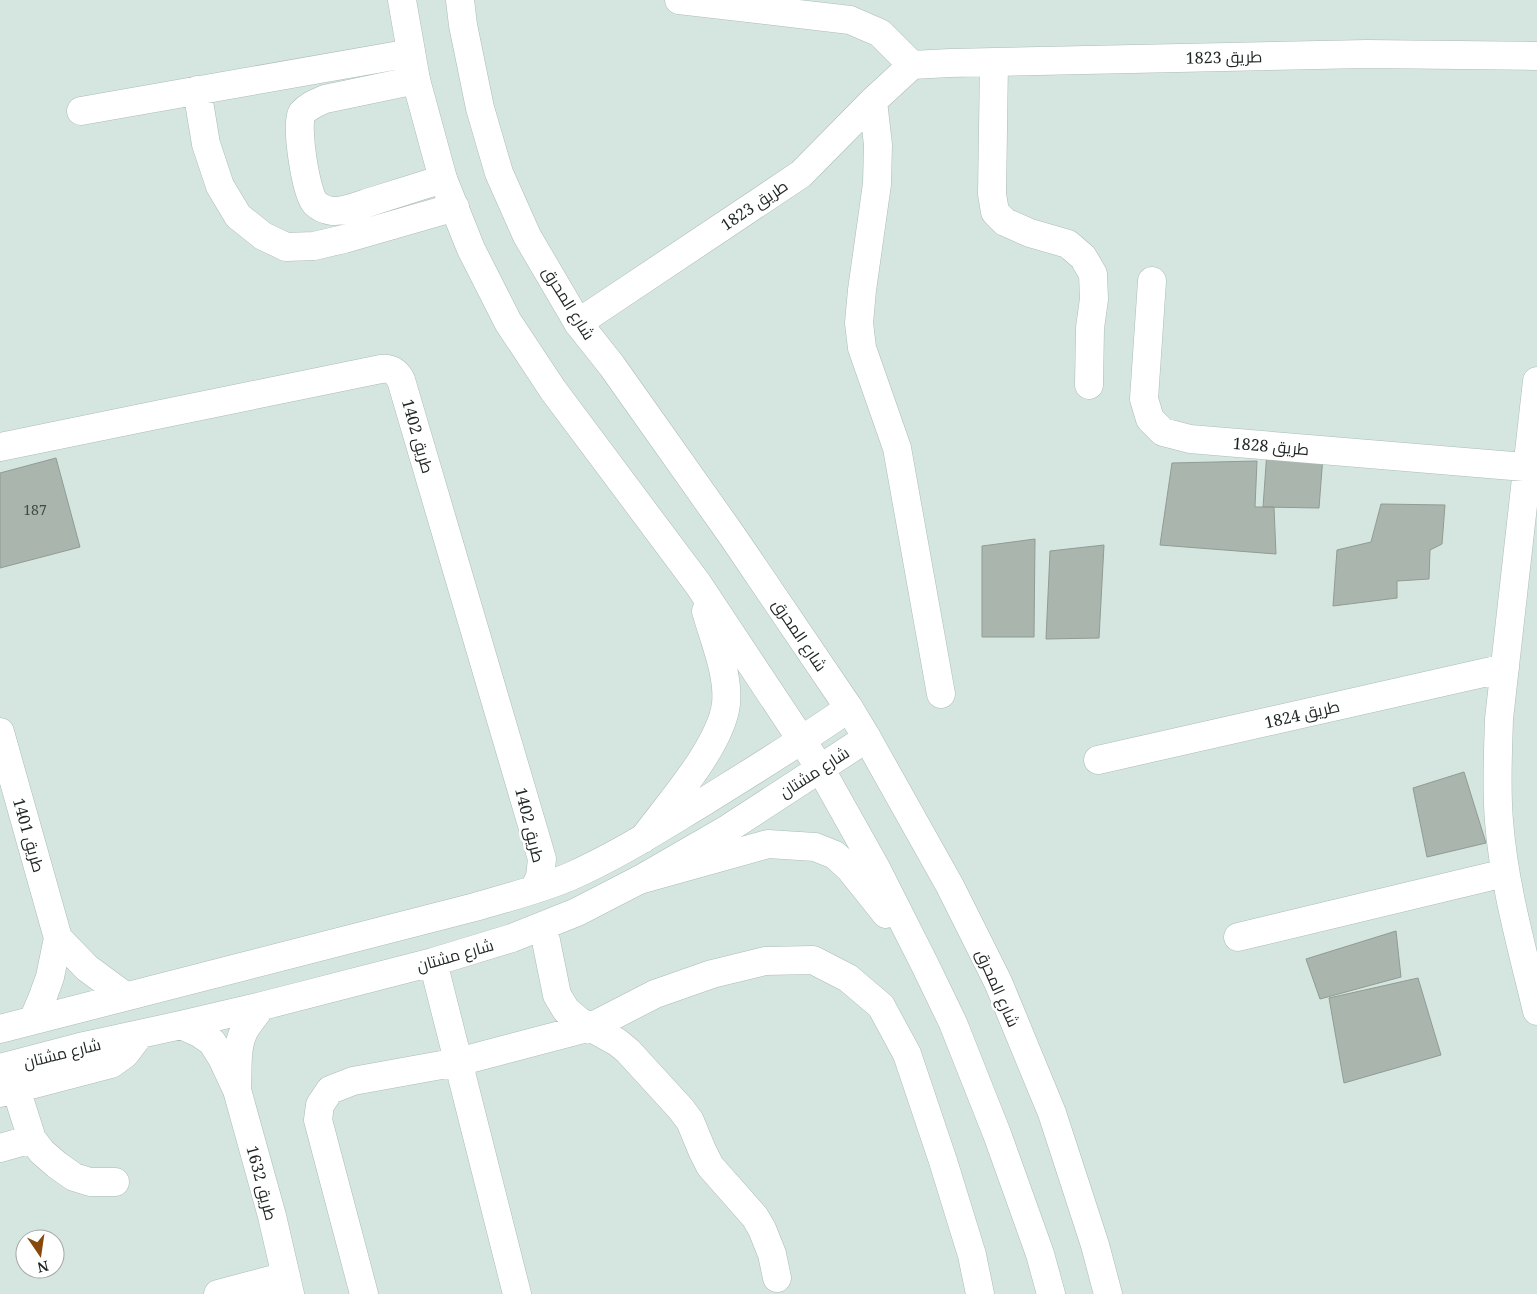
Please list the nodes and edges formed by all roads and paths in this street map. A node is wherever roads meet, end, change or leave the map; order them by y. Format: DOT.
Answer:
graph roads {
  1 [pos="402,0"];
  2 [pos="460,0"];
  3 [pos="679,0"];
  4 [pos="411,53"];
  5 [pos="1537,56"];
  6 [pos="994,63"];
  7 [pos="912,66"];
  8 [pos="416,80"];
  9 [pos="198,90"];
  10 [pos="873,101"];
  11 [pos="82,111"];
  12 [pos="443,179"];
  13 [pos="455,207"];
  14 [pos="1152,281"];
  15 [pos="578,323"];
  16 [pos="1537,381"];
  17 [pos="1089,385"];
  18 [pos="0,447"];
  19 [pos="1532,467"];
  20 [pos="698,584"];
  21 [pos="1505,668"];
  22 [pos="941,694"];
  23 [pos="849,708"];
  24 [pos="867,738"];
  25 [pos="1,741"];
  26 [pos="802,741"];
  27 [pos="1098,760"];
  28 [pos="820,768"];
  29 [pos="643,839"];
  30 [pos="1506,873"];
  31 [pos="639,880"];
  32 [pos="534,889"];
  33 [pos="474,907"];
  34 [pos="543,926"];
  35 [pos="58,938"];
  36 [pos="1238,938"];
  37 [pos="474,950"];
  38 [pos="433,962"];
  39 [pos="926,965"];
  40 [pos="125,996"];
  41 [pos="262,1006"];
  42 [pos="1537,1011"];
  43 [pos="33,1020"];
  44 [pos="181,1025"];
  45 [pos="591,1027"];
  46 [pos="0,1028"];
  47 [pos="458,1062"];
  48 [pos="5,1083"];
  49 [pos="237,1090"];
  50 [pos="32,1139"];
  51 [pos="0,1148"];
  52 [pos="115,1182"];
  53 [pos="777,1278"];
  54 [pos="288,1285"];
  55 [pos="218,1294"];
  56 [pos="364,1294"];
  57 [pos="517,1294"];
  58 [pos="980,1294"];
  59 [pos="1051,1294"];
  60 [pos="1108,1294"];
  1 -- 4 [label="street"];
  2 -- 15 [label="street, شارع المحرق"];
  3 -- 7 [label="street"];
  4 -- 8 [label="street"];
  4 -- 9 [label="street"];
  5 -- 6 [label="street, طريق 1823"];
  6 -- 7 [label="street, طريق 1823"];
  6 -- 17 [label="street"];
  7 -- 10 [label="street, طريق 1823"];
  8 -- 12 [label="street"];
  8 -- 12 [label="street"];
  9 -- 11 [label="street"];
  9 -- 13 [label="street"];
  10 -- 15 [label="street, طريق 1823"];
  10 -- 22 [label="street"];
  12 -- 13 [label="street"];
  13 -- 20 [label="street"];
  14 -- 19 [label="street, طريق 1828"];
  15 -- 23 [label="street, شارع المحرق"];
  16 -- 19 [label="street"];
  18 -- 32 [label="street, طريق 1402"];
  19 -- 21 [label="street"];
  20 -- 26 [label="street"];
  20 -- 29 [label="street"];
  21 -- 27 [label="street, طريق 1824"];
  21 -- 30 [label="street"];
  23 -- 24 [label="street, شارع المحرق"];
  23 -- 26 [label="street, شارع مشتان"];
  24 -- 28 [label="street, شارع مشتان"];
  24 -- 60 [label="street, شارع المحرق"];
  25 -- 35 [label="street, طريق 1401"];
  26 -- 28 [label="street"];
  26 -- 29 [label="street, شارع مشتان"];
  28 -- 31 [label="street, شارع مشتان"];
  28 -- 39 [label="street"];
  29 -- 32 [label="street, شارع مشتان"];
  30 -- 36 [label="street"];
  30 -- 42 [label="street"];
  31 -- 34 [label="street, شارع مشتان"];
  31 -- 39 [label="street"];
  32 -- 33 [label="street, شارع مشتان"];
  33 -- 37 [label="street"];
  33 -- 40 [label="street, شارع مشتان"];
  34 -- 37 [label="street, شارع مشتان"];
  34 -- 45 [label="street"];
  35 -- 40 [label="street, طريق 1401"];
  35 -- 43 [label="street, طريق 1401"];
  37 -- 38 [label="street, شارع مشتان"];
  38 -- 41 [label="street, شارع مشتان"];
  38 -- 47 [label="street"];
  39 -- 59 [label="street"];
  40 -- 43 [label="street, شارع مشتان"];
  41 -- 44 [label="street, شارع مشتان"];
  41 -- 49 [label="street, طريق 1632"];
  43 -- 46 [label="street, شارع مشتان"];
  44 -- 48 [label="street, شارع مشتان"];
  44 -- 49 [label="street, طريق 1632"];
  45 -- 47 [label="street"];
  45 -- 53 [label="street"];
  45 -- 58 [label="street"];
  47 -- 56 [label="street"];
  47 -- 57 [label="street"];
  48 -- 50 [label="street"];
  49 -- 54 [label="street, طريق 1632"];
  50 -- 51 [label="street"];
  50 -- 52 [label="street"];
  54 -- 55 [label="street, طريق 1632"];
}
